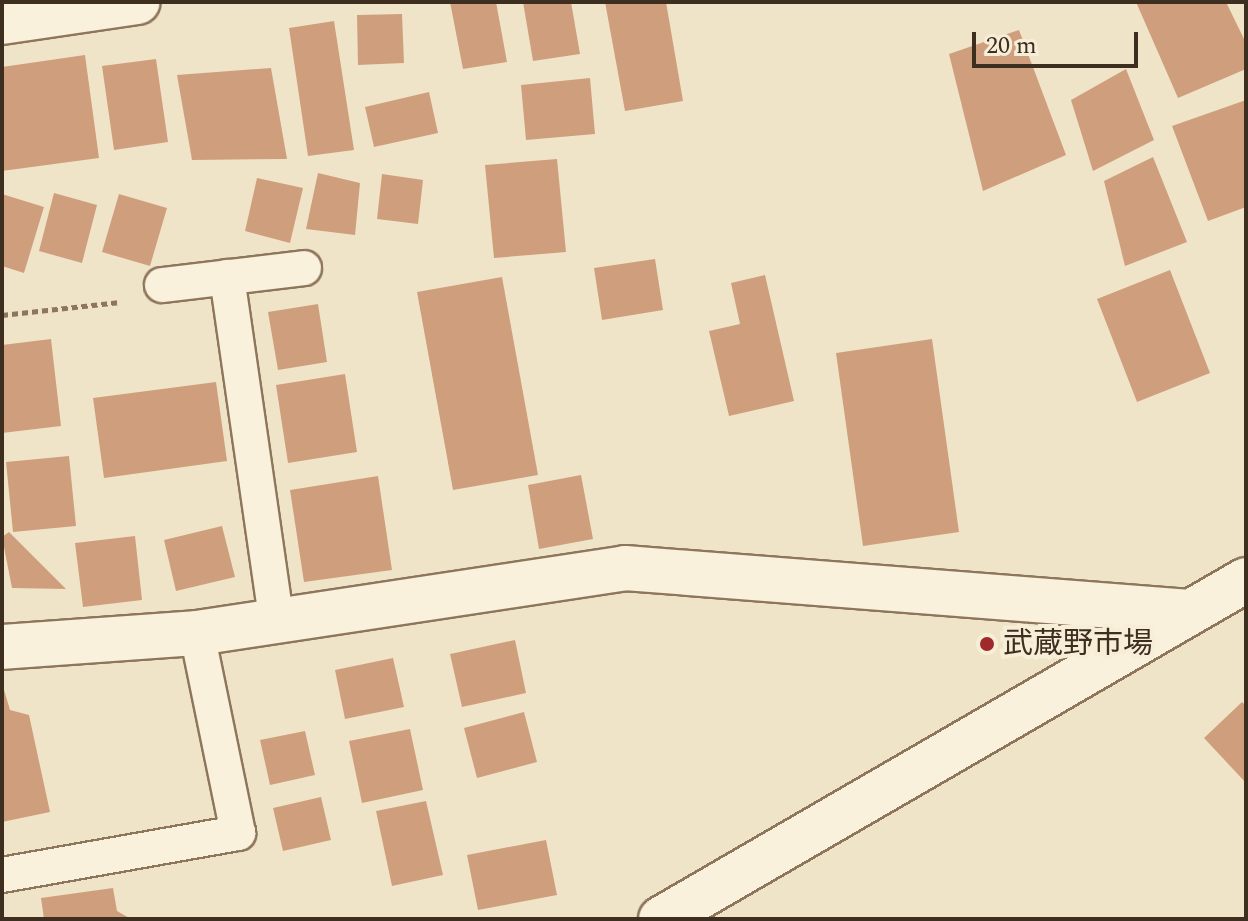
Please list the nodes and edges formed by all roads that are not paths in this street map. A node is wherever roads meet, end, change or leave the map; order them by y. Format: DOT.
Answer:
graph roads {
  1 [pos="138,2"];
  2 [pos="2,22"];
  3 [pos="304,268"];
  4 [pos="227,277"];
  5 [pos="162,285"];
  6 [pos="1246,580"];
  7 [pos="1189,612"];
  8 [pos="276,619"];
  9 [pos="197,633"];
  10 [pos="2,647"];
  11 [pos="2,875"];
  12 [pos="661,919"];
  1 -- 2 [label="street"];
  3 -- 4 [label="lane"];
  4 -- 5 [label="lane"];
  4 -- 8 [label="lane"];
  6 -- 7 [label="street"];
  7 -- 8 [label="street"];
  7 -- 12 [label="street"];
  8 -- 9 [label="street"];
  9 -- 10 [label="street"];
  9 -- 11 [label="lane"];
}
